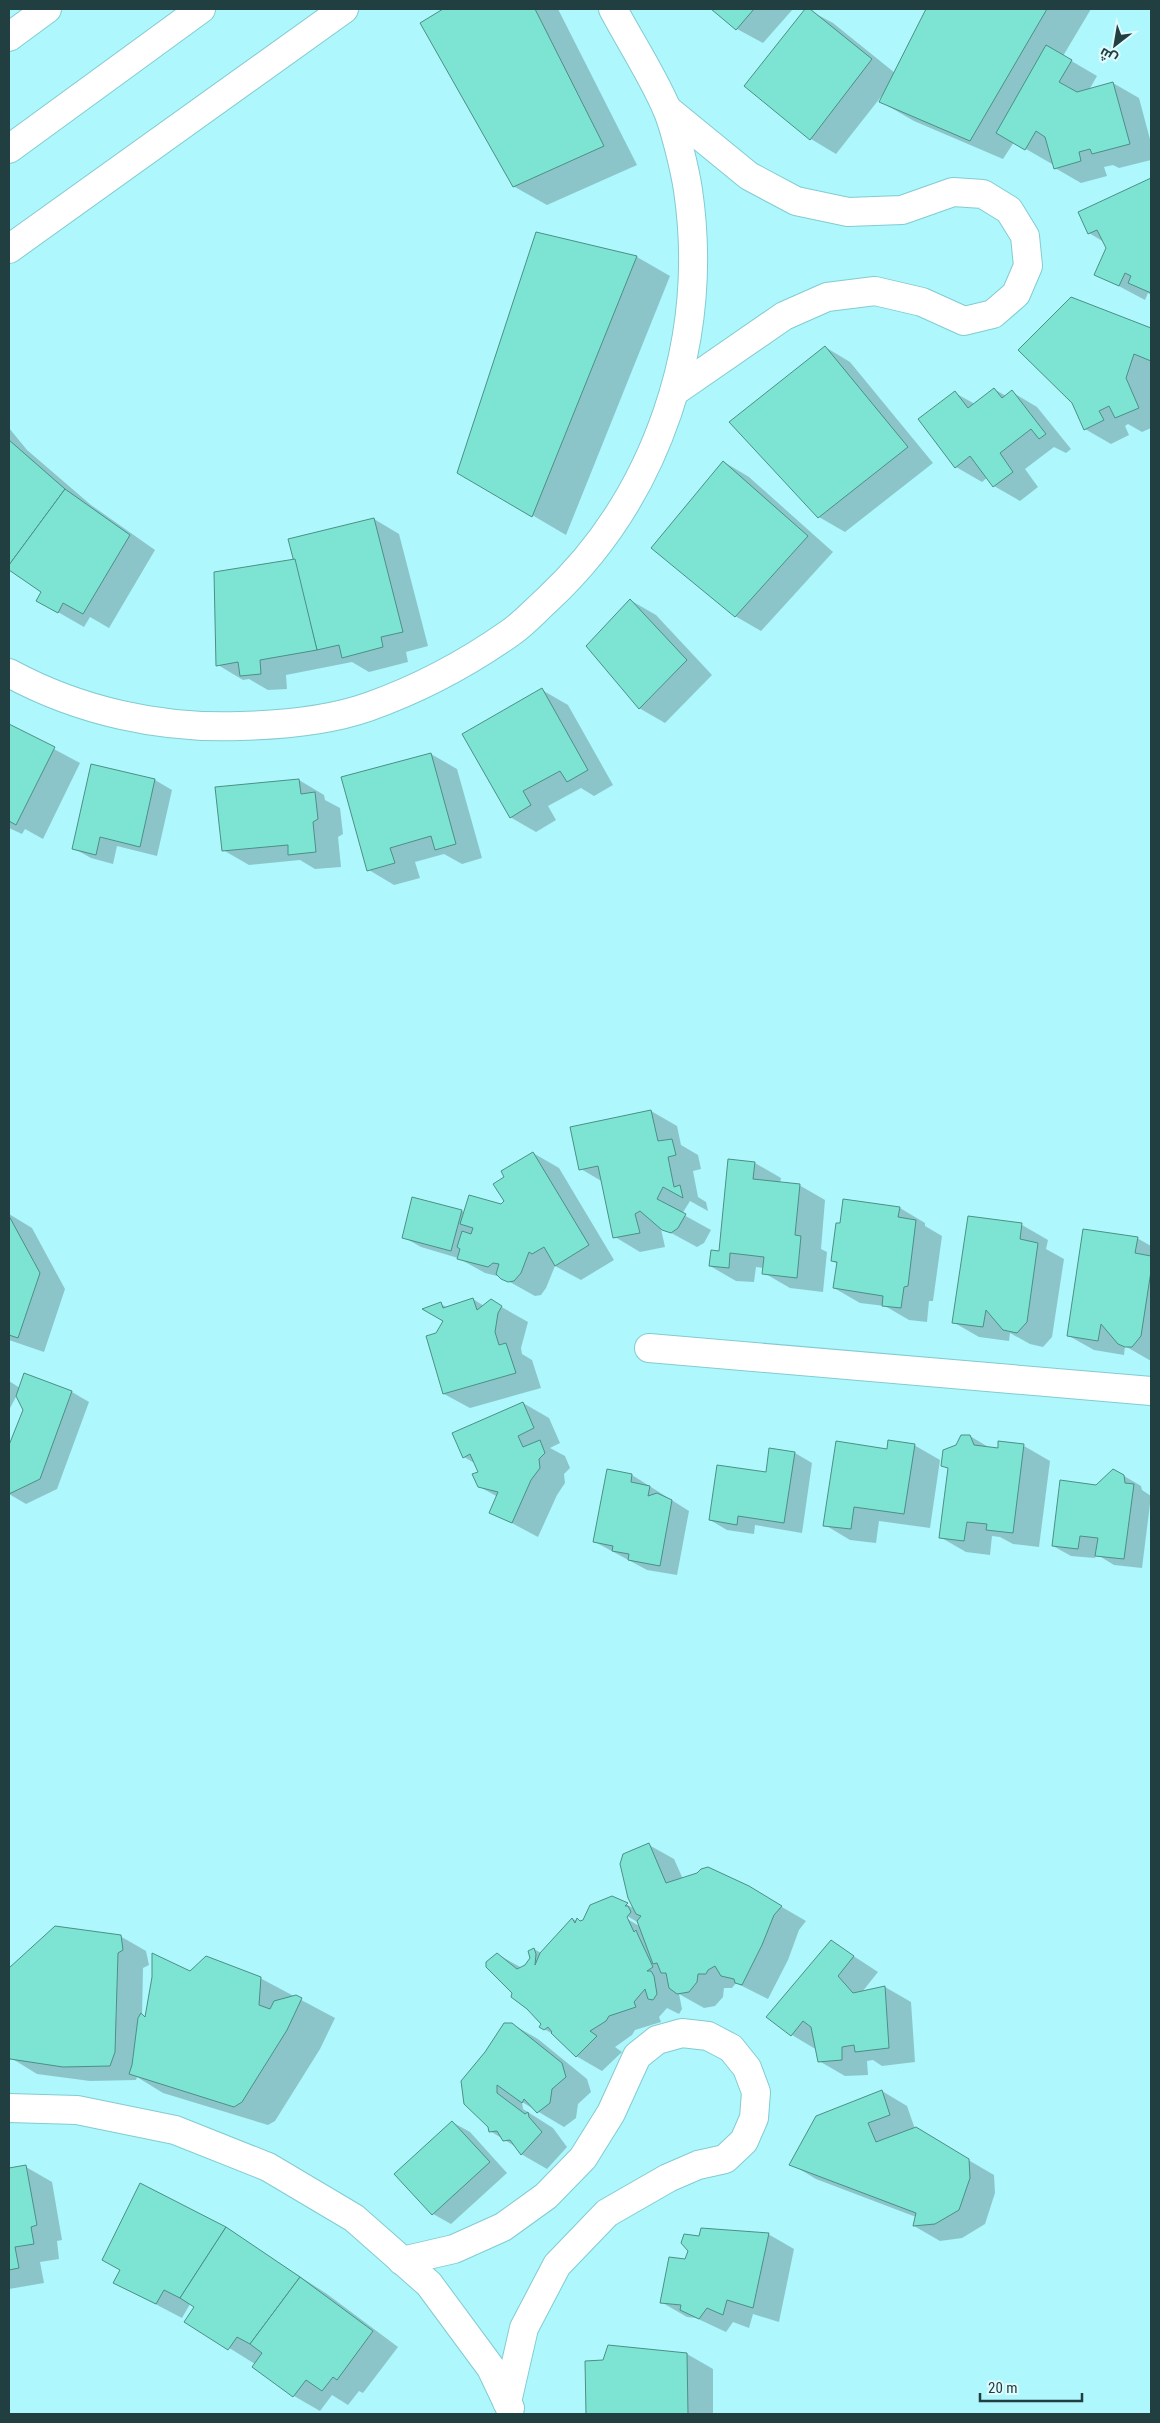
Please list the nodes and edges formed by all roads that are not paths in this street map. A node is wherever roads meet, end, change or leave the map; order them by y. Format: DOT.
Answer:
graph roads {
  1 [pos="47,9"];
  2 [pos="201,9"];
  3 [pos="344,9"];
  4 [pos="613,9"];
  5 [pos="9,37"];
  6 [pos="667,109"];
  7 [pos="9,149"];
  8 [pos="9,249"];
  9 [pos="674,392"];
  10 [pos="9,673"];
  11 [pos="649,1348"];
  12 [pos="1151,1391"];
  13 [pos="9,2108"];
  14 [pos="402,2261"];
  15 [pos="510,2408"];
  1 -- 5 [label="street"];
  2 -- 7 [label="street"];
  3 -- 8 [label="street"];
  4 -- 6 [label="street"];
  6 -- 9 [label="street"];
  6 -- 9 [label="street"];
  9 -- 10 [label="street"];
  11 -- 12 [label="street"];
  13 -- 14 [label="street"];
  14 -- 15 [label="street"];
  14 -- 15 [label="street"];
}
